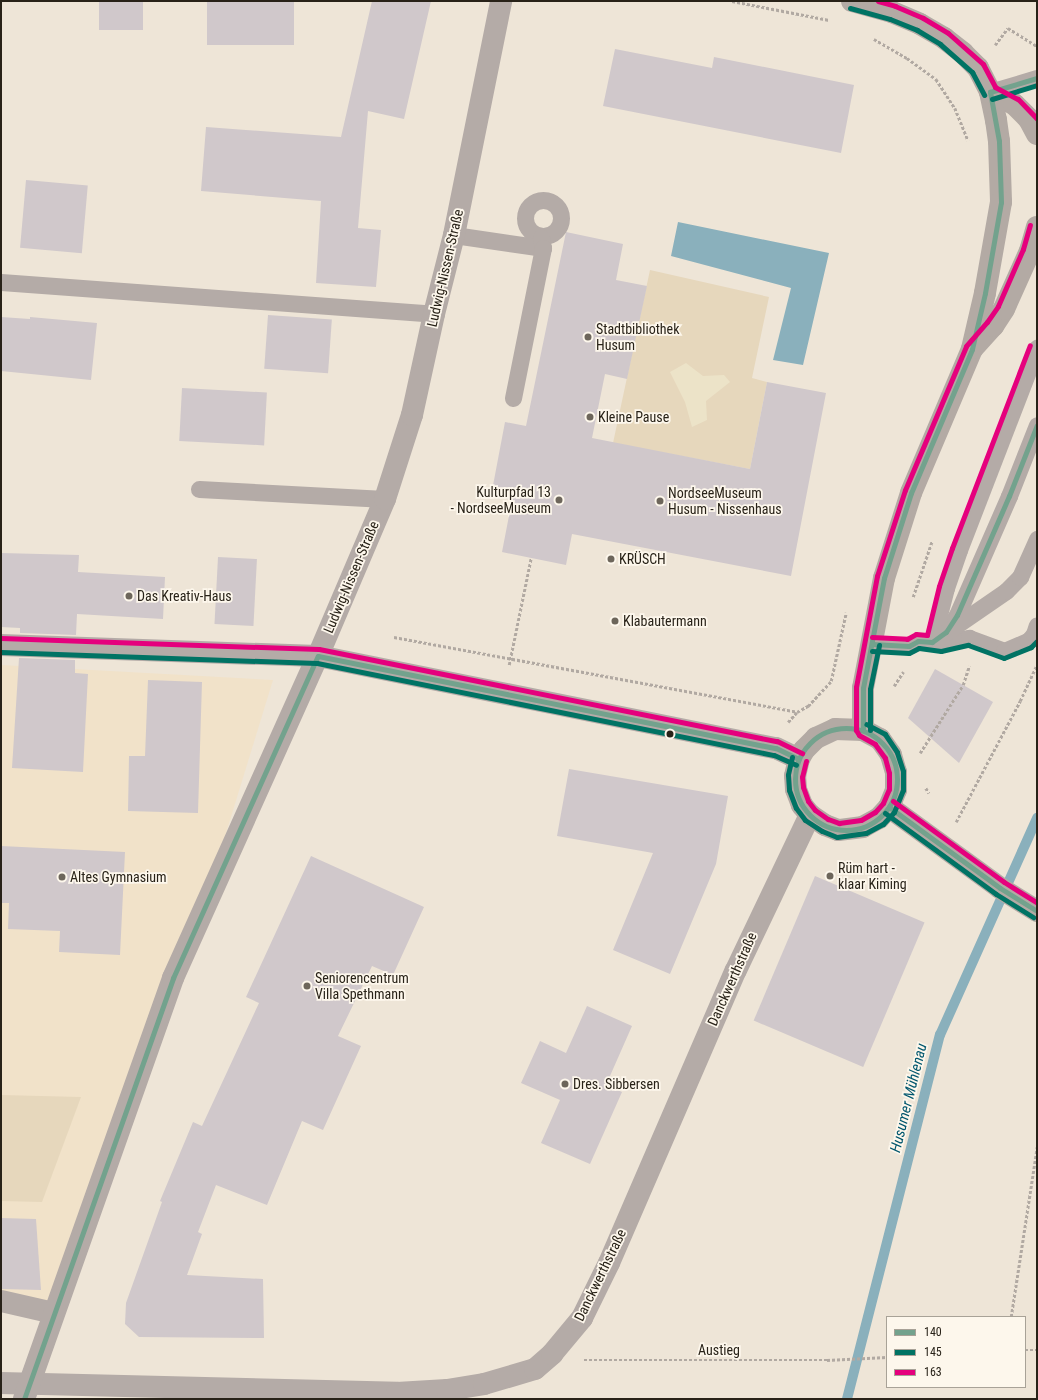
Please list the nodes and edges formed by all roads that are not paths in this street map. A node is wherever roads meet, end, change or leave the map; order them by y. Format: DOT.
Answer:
graph roads {
  1 [pos="502,1"];
  2 [pos="852,1"];
  3 [pos="1037,78"];
  4 [pos="990,92"];
  5 [pos="1037,134"];
  6 [pos="1037,227"];
  7 [pos="454,235"];
  8 [pos="1,282"];
  9 [pos="434,314"];
  10 [pos="1037,348"];
  11 [pos="972,349"];
  12 [pos="513,398"];
  13 [pos="1037,425"];
  14 [pos="199,489"];
  15 [pos="385,499"];
  16 [pos="1037,539"];
  17 [pos="1037,625"];
  18 [pos="946,632"];
  19 [pos="925,642"];
  20 [pos="872,644"];
  21 [pos="1,645"];
  22 [pos="318,656"];
  23 [pos="863,730"];
  24 [pos="799,759"];
  25 [pos="888,807"];
  26 [pos="810,815"];
  27 [pos="1037,911"];
  28 [pos="1,1301"];
  29 [pos="54,1313"];
  30 [pos="1,1383"];
  31 [pos="26,1391"];
  1 -- 7 [label="street, Ludwig-Nissen-Straße"];
  2 -- 4 [label="main road"];
  3 -- 4 [label="lane"];
  4 -- 5 [label="main road"];
  4 -- 11 [label="main road"];
  6 -- 11 [label="main road"];
  7 -- 9 [label="street, Ludwig-Nissen-Straße"];
  7 -- 12 [label="lane"];
  8 -- 9 [label="lane"];
  9 -- 15 [label="street, Ludwig-Nissen-Straße"];
  10 -- 19 [label="lane"];
  11 -- 20 [label="main road"];
  13 -- 18 [label="lane"];
  14 -- 15 [label="lane"];
  15 -- 22 [label="street, Ludwig-Nissen-Straße"];
  16 -- 18 [label="lane"];
  17 -- 19 [label="lane"];
  18 -- 19 [label="lane"];
  19 -- 20 [label="lane"];
  20 -- 23 [label="main road"];
  21 -- 22 [label="street"];
  22 -- 24 [label="street"];
  22 -- 29 [label="street, Ludwig-Nissen-Straße"];
  23 -- 24 [label="main road"];
  23 -- 25 [label="main road"];
  24 -- 26 [label="main road"];
  25 -- 26 [label="main road"];
  25 -- 27 [label="main road"];
  26 -- 31 [label="street, Danckwerthstraße"];
  28 -- 29 [label="street"];
  29 -- 31 [label="street, Ludwig-Nissen-Straße"];
  30 -- 31 [label="street, Danckwerthstraße"];
}
